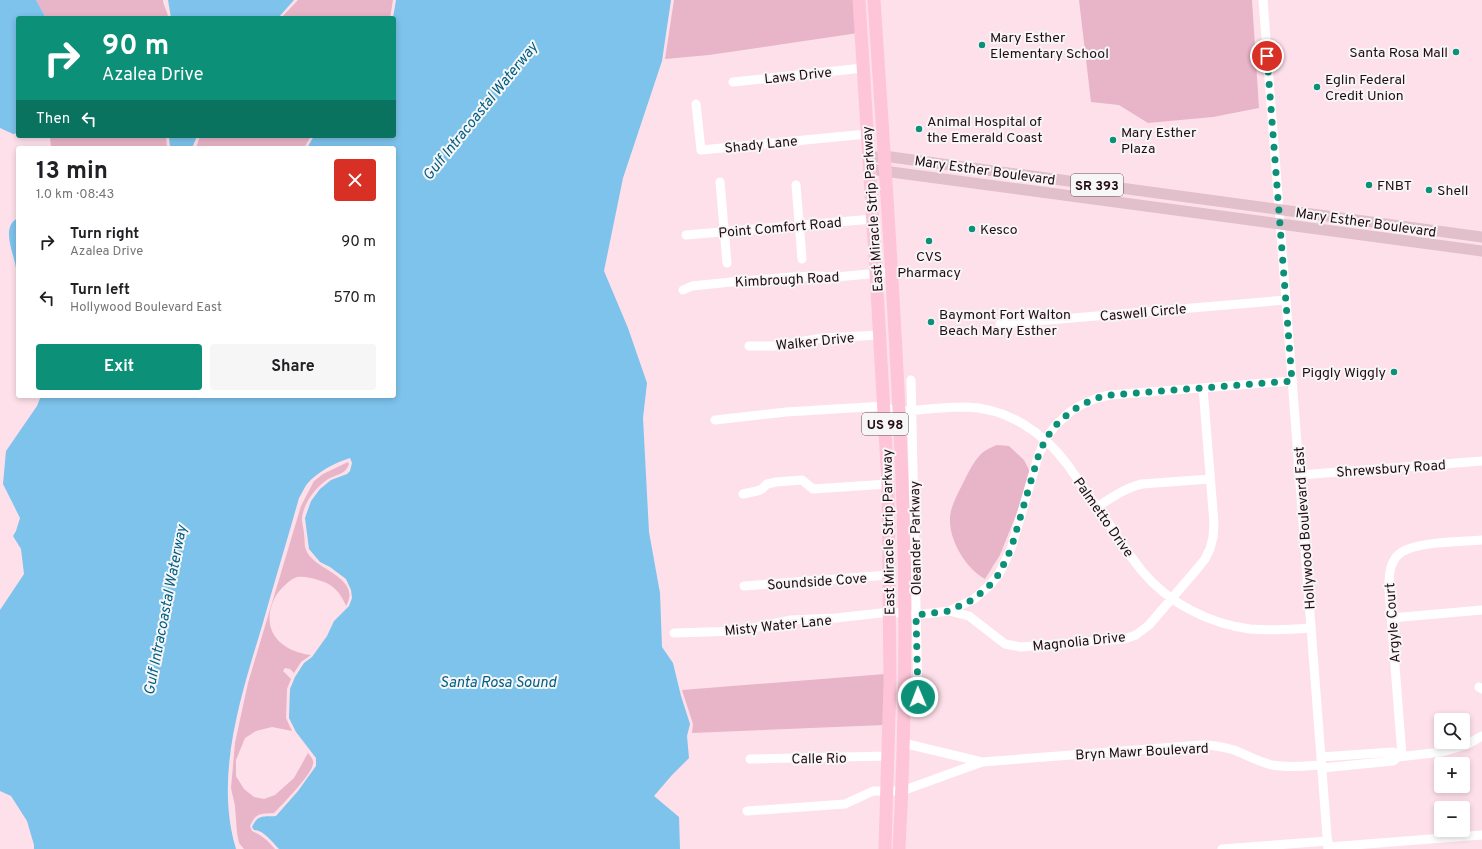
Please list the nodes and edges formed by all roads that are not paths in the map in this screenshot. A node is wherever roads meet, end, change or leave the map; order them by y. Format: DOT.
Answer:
graph roads {
  1 [pos="859,0"];
  2 [pos="874,0"];
  3 [pos="1263,0"];
  4 [pos="863,68"];
  5 [pos="733,82"];
  6 [pos="696,104"];
  7 [pos="868,134"];
  8 [pos="884,156"];
  9 [pos="869,163"];
  10 [pos="885,171"];
  11 [pos="720,182"];
  12 [pos="796,185"];
  13 [pos="1278,210"];
  14 [pos="873,219"];
  15 [pos="1280,224"];
  16 [pos="799,226"];
  17 [pos="724,232"];
  18 [pos="686,235"];
  19 [pos="1482,237"];
  20 [pos="1482,251"];
  21 [pos="802,259"];
  22 [pos="727,263"];
  23 [pos="891,272"];
  24 [pos="876,273"];
  25 [pos="683,290"];
  26 [pos="1286,300"];
  27 [pos="1000,324"];
  28 [pos="880,335"];
  29 [pos="749,346"];
  30 [pos="911,380"];
  31 [pos="1292,381"];
  32 [pos="1203,388"];
  33 [pos="884,406"];
  34 [pos="905,411"];
  35 [pos="715,420"];
  36 [pos="1045,440"];
  37 [pos="1482,462"];
  38 [pos="1300,475"];
  39 [pos="1210,479"];
  40 [pos="888,484"];
  41 [pos="743,494"];
  42 [pos="1097,507"];
  43 [pos="1482,540"];
  44 [pos="889,575"];
  45 [pos="744,586"];
  46 [pos="1173,598"];
  47 [pos="1482,610"];
  48 [pos="949,611"];
  49 [pos="890,612"];
  50 [pos="910,614"];
  51 [pos="1391,618"];
  52 [pos="1311,628"];
  53 [pos="674,633"];
  54 [pos="918,697"];
  55 [pos="1482,736"];
  56 [pos="903,743"];
  57 [pos="888,756"];
  58 [pos="1400,757"];
  59 [pos="750,759"];
  60 [pos="982,762"];
  61 [pos="1321,763"];
  62 [pos="887,791"];
  63 [pos="902,791"];
  64 [pos="746,811"];
  65 [pos="1482,835"];
  66 [pos="1417,845"];
  67 [pos="1328,846"];
  68 [pos="1244,848"];
  69 [pos="885,849"];
  70 [pos="899,849"];
  71 [pos="1222,849"];
  1 -- 4 [label="highway, East Miracle Strip Parkway / US 98"];
  2 -- 8 [label="highway, East Miracle Strip Parkway / US 98"];
  3 -- 13 [label="street, Hollywood Boulevard East"];
  4 -- 5 [label="street, Laws Drive"];
  4 -- 7 [label="highway, East Miracle Strip Parkway / US 98"];
  6 -- 7 [label="street, Shady Lane"];
  7 -- 9 [label="highway, East Miracle Strip Parkway / US 98"];
  8 -- 9 [label="main road, Mary Esther Boulevard / SR 393"];
  8 -- 10 [label="highway, East Miracle Strip Parkway / US 98"];
  8 -- 13 [label="main road, Mary Esther Boulevard / SR 393"];
  9 -- 10 [label="main road, Mary Esther Boulevard / SR 393"];
  9 -- 14 [label="highway, East Miracle Strip Parkway / US 98"];
  10 -- 15 [label="main road, Mary Esther Boulevard / SR 393"];
  10 -- 23 [label="highway, East Miracle Strip Parkway / US 98"];
  11 -- 17 [label="street"];
  12 -- 16 [label="street"];
  13 -- 15 [label="street, Hollywood Boulevard East"];
  13 -- 19 [label="main road, Mary Esther Boulevard / SR 393"];
  14 -- 16 [label="street, Point Comfort Road"];
  14 -- 24 [label="highway, East Miracle Strip Parkway / US 98"];
  15 -- 20 [label="main road, Mary Esther Boulevard / SR 393"];
  15 -- 26 [label="street, Hollywood Boulevard East"];
  16 -- 17 [label="street, Point Comfort Road"];
  16 -- 21 [label="street"];
  17 -- 18 [label="street, Point Comfort Road"];
  17 -- 22 [label="street"];
  23 -- 24 [label="street, Kimbrough Road"];
  23 -- 34 [label="highway, East Miracle Strip Parkway / US 98"];
  24 -- 25 [label="street, Kimbrough Road"];
  24 -- 28 [label="highway, East Miracle Strip Parkway / US 98"];
  26 -- 27 [label="street, Caswell Circle"];
  26 -- 31 [label="street, Hollywood Boulevard East"];
  28 -- 29 [label="street, Walker Drive"];
  28 -- 33 [label="highway, East Miracle Strip Parkway / US 98"];
  30 -- 34 [label="street"];
  31 -- 32 [label="street"];
  31 -- 38 [label="street, Hollywood Boulevard East"];
  32 -- 36 [label="street"];
  32 -- 39 [label="street, Magnolia Drive"];
  33 -- 34 [label="street"];
  33 -- 35 [label="street"];
  33 -- 40 [label="highway, East Miracle Strip Parkway / US 98"];
  34 -- 36 [label="street, Palmetto Drive"];
  34 -- 50 [label="highway, East Miracle Strip Parkway / US 98"];
  36 -- 42 [label="street, Palmetto Drive"];
  36 -- 48 [label="street"];
  37 -- 38 [label="street, Shrewsbury Road"];
  38 -- 52 [label="street, Hollywood Boulevard East"];
  39 -- 42 [label="street"];
  39 -- 46 [label="street, Magnolia Drive"];
  40 -- 41 [label="street"];
  40 -- 44 [label="highway, East Miracle Strip Parkway / US 98"];
  42 -- 46 [label="street, Palmetto Drive"];
  43 -- 51 [label="street, Argyle Court"];
  44 -- 45 [label="street, Soundside Cove"];
  44 -- 49 [label="highway, East Miracle Strip Parkway / US 98"];
  46 -- 48 [label="street, Magnolia Drive"];
  46 -- 52 [label="street, Palmetto Drive"];
  47 -- 51 [label="street"];
  48 -- 50 [label="street, Misty Water Lane"];
  49 -- 50 [label="street, Misty Water Lane"];
  49 -- 53 [label="street, Misty Water Lane"];
  49 -- 57 [label="highway, East Miracle Strip Parkway / US 98"];
  50 -- 54 [label="street, Oleander Parkway"];
  50 -- 56 [label="highway, East Miracle Strip Parkway / US 98"];
  51 -- 58 [label="street, Argyle Court"];
  52 -- 61 [label="street, Hollywood Boulevard East"];
  55 -- 58 [label="street, Bryn Mawr Boulevard"];
  56 -- 60 [label="street, Bryn Mawr Boulevard"];
  56 -- 63 [label="highway, East Miracle Strip Parkway / US 98"];
  57 -- 59 [label="street, Calle Rio"];
  57 -- 62 [label="highway, East Miracle Strip Parkway / US 98"];
  58 -- 61 [label="street, Bryn Mawr Boulevard"];
  60 -- 61 [label="street, Bryn Mawr Boulevard"];
  60 -- 63 [label="street, Bryn Mawr Boulevard"];
  61 -- 67 [label="street, Hollywood Boulevard East"];
  62 -- 63 [label="street, Bryn Mawr Boulevard"];
  62 -- 64 [label="street, Bryn Mawr Boulevard"];
  62 -- 69 [label="highway, East Miracle Strip Parkway / US 98"];
  63 -- 70 [label="highway, East Miracle Strip Parkway / US 98"];
  65 -- 66 [label="street"];
  66 -- 67 [label="street"];
  67 -- 68 [label="street"];
  68 -- 71 [label="street"];
}
